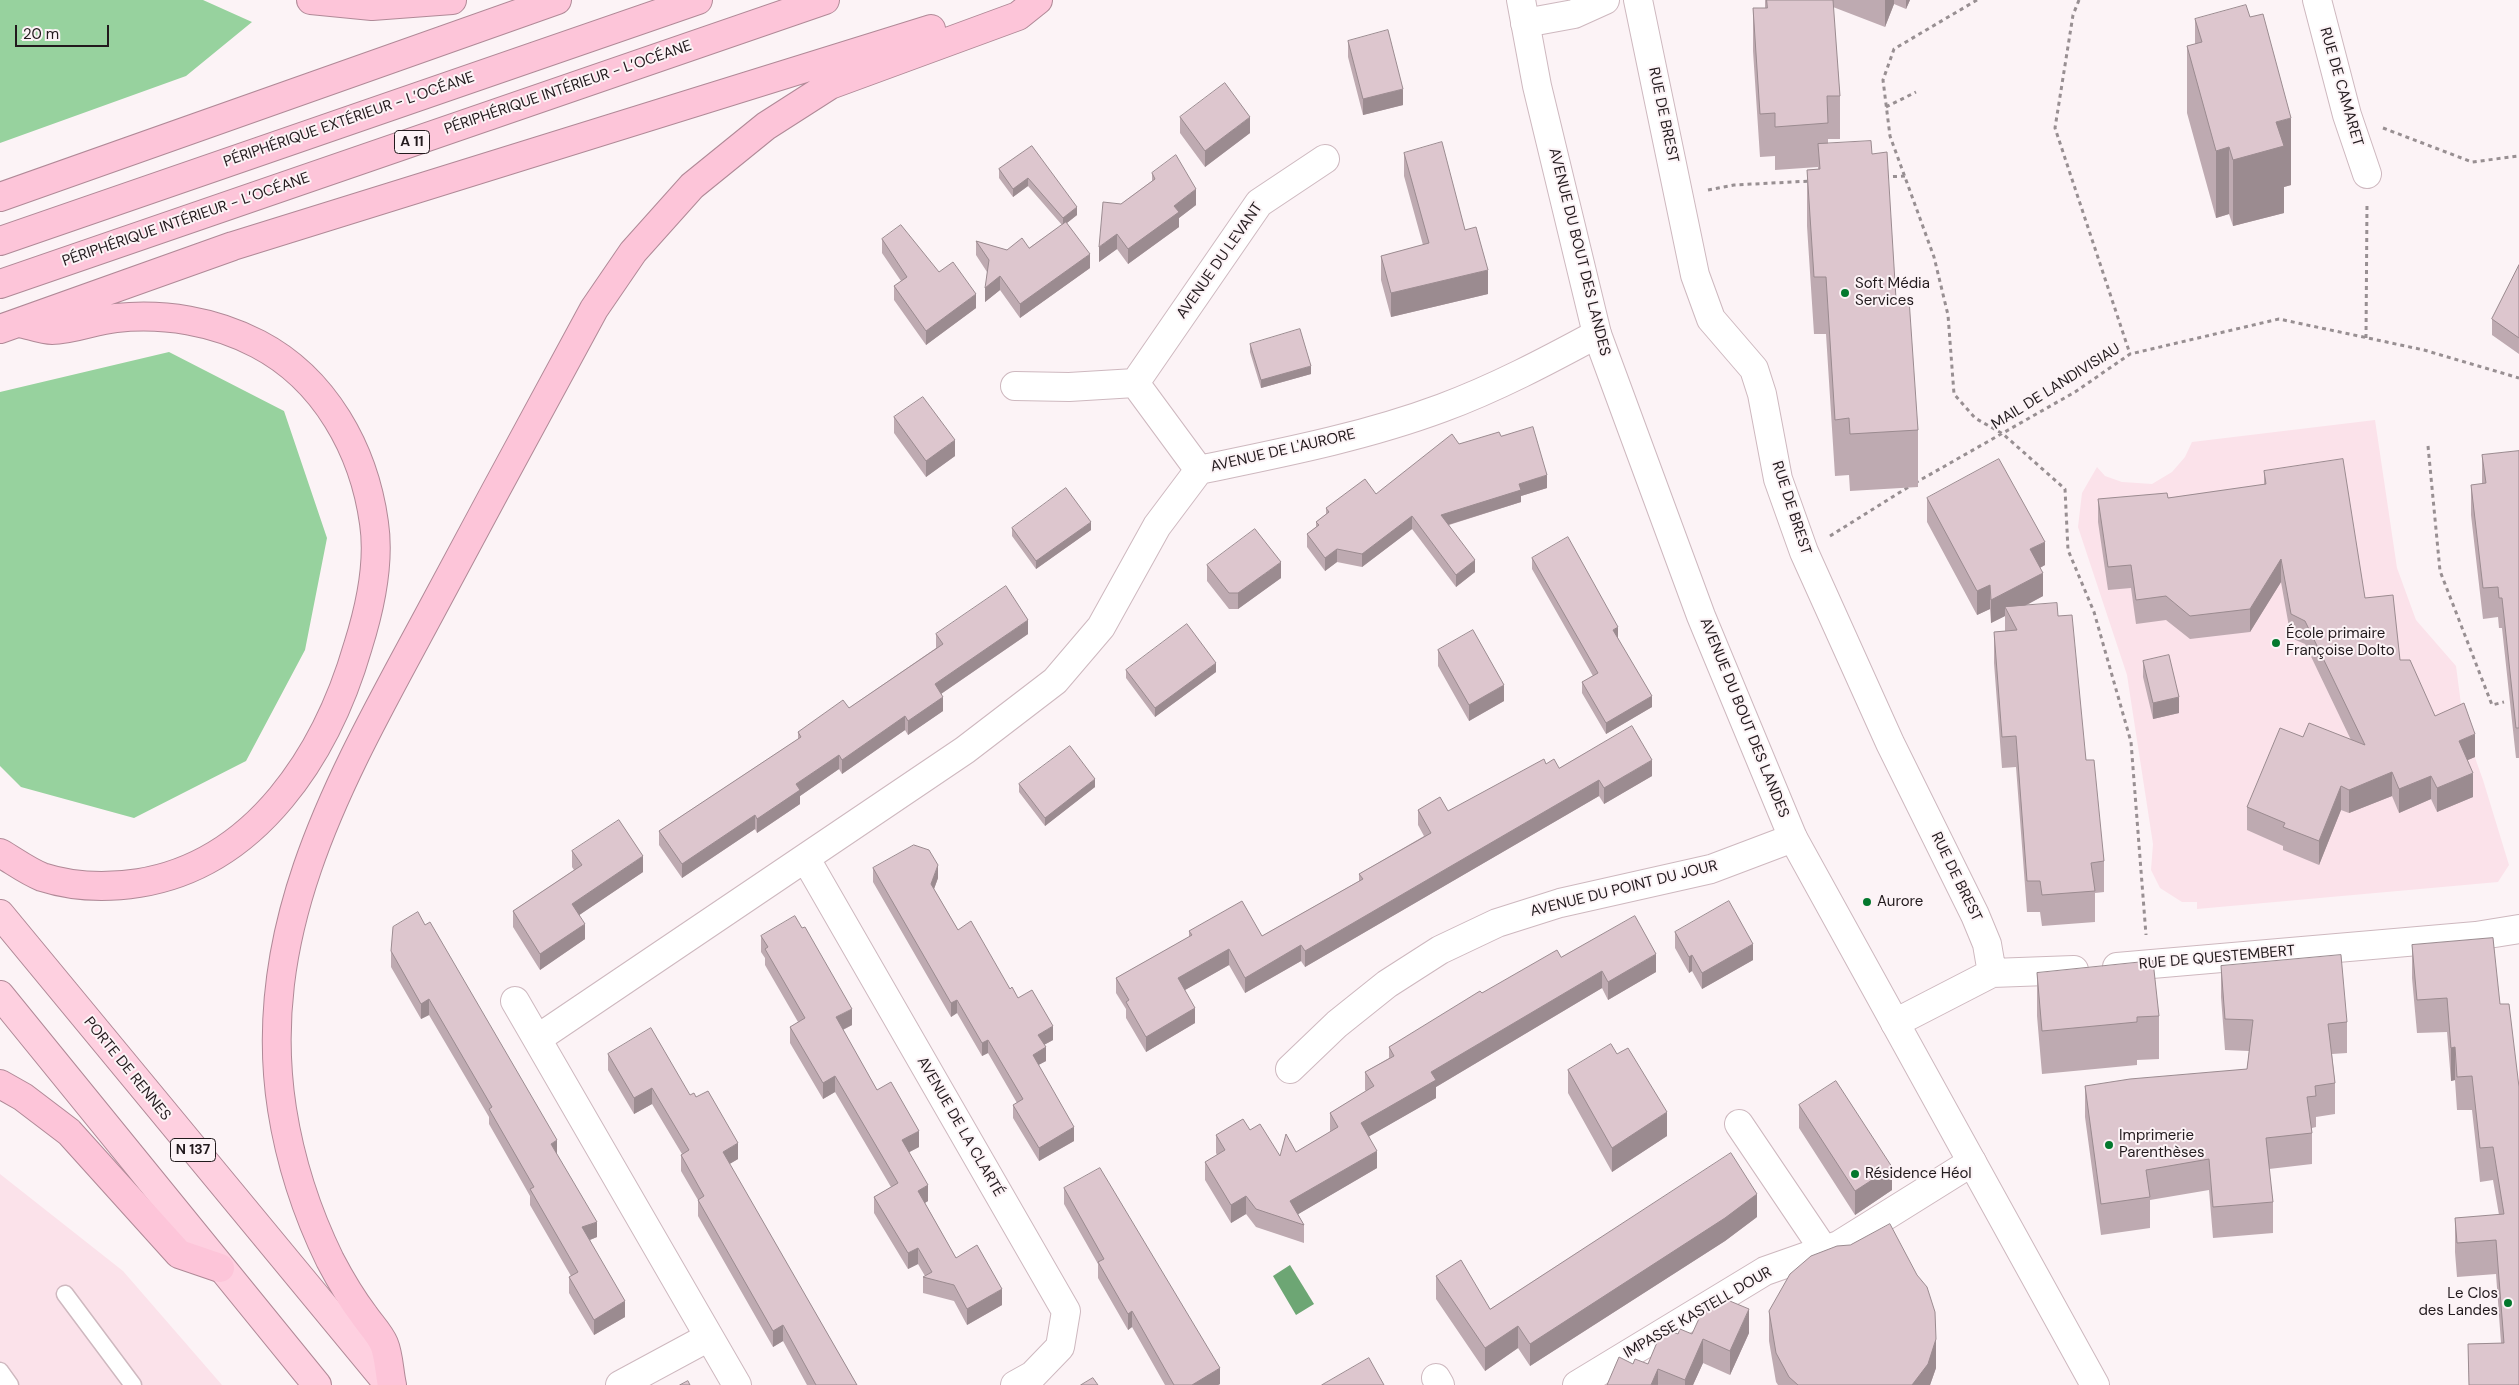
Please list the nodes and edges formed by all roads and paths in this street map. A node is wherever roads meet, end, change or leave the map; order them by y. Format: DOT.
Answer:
graph roads {
  1 [pos="312,0"];
  2 [pos="452,0"];
  3 [pos="558,0"];
  4 [pos="698,0"];
  5 [pos="825,0"];
  6 [pos="1023,0"];
  7 [pos="1038,0"];
  8 [pos="1605,0"];
  9 [pos="1638,0"];
  10 [pos="1977,0"];
  11 [pos="2079,0"];
  12 [pos="2317,0"];
  13 [pos="1523,11"];
  14 [pos="1916,92"];
  15 [pos="1886,107"];
  16 [pos="2347,115"];
  17 [pos="2519,156"];
  18 [pos="1325,159"];
  19 [pos="2367,174"];
  20 [pos="1905,176"];
  21 [pos="1876,178"];
  22 [pos="1819,180"];
  23 [pos="1681,196"];
  24 [pos="0,197"];
  25 [pos="0,241"];
  26 [pos="0,284"];
  27 [pos="10,326"];
  28 [pos="1597,334"];
  29 [pos="2366,338"];
  30 [pos="2130,354"];
  31 [pos="2519,378"];
  32 [pos="1134,383"];
  33 [pos="1015,386"];
  34 [pos="2003,434"];
  35 [pos="2428,446"];
  36 [pos="1199,470"];
  37 [pos="1804,552"];
  38 [pos="2504,702"];
  39 [pos="1793,838"];
  40 [pos="0,852"];
  41 [pos="806,859"];
  42 [pos="0,914"];
  43 [pos="2519,929"];
  44 [pos="2148,964"];
  45 [pos="1992,973"];
  46 [pos="0,996"];
  47 [pos="515,1001"];
  48 [pos="1895,1023"];
  49 [pos="538,1039"];
  50 [pos="1290,1069"];
  51 [pos="0,1084"];
  52 [pos="1739,1124"];
  53 [pos="1972,1162"];
  54 [pos="1824,1250"];
  55 [pos="220,1268"];
  56 [pos="65,1294"];
  57 [pos="709,1337"];
  58 [pos="0,1371"];
  59 [pos="2087,1382"];
  60 [pos="10,1385"];
  61 [pos="133,1385"];
  62 [pos="317,1385"];
  63 [pos="390,1385"];
  64 [pos="620,1385"];
  65 [pos="737,1385"];
  66 [pos="1015,1385"];
  67 [pos="1577,1385"];
  1 -- 2 [label="highway"];
  3 -- 24 [label="highway"];
  4 -- 25 [label="highway, PÉRIPHÉRIQUE EXTÉRIEUR - L’OCÉANE"];
  5 -- 26 [label="highway, PÉRIPHÉRIQUE INTÉRIEUR - L’OCÉANE / A 11"];
  6 -- 27 [label="highway"];
  7 -- 63 [label="highway"];
  8 -- 13 [label="street"];
  9 -- 23 [label="street, RUE DE BREST"];
  10 -- 15 [label="path"];
  11 -- 30 [label="path"];
  12 -- 16 [label="street, RUE DE CAMARET"];
  13 -- 28 [label="street, AVENUE DU BOUT DES LANDES"];
  14 -- 15 [label="path"];
  15 -- 20 [label="path"];
  16 -- 17 [label="path"];
  16 -- 19 [label="street, RUE DE CAMARET"];
  18 -- 32 [label="street, AVENUE DU LEVANT"];
  19 -- 29 [label="path"];
  20 -- 21 [label="path"];
  20 -- 34 [label="path"];
  22 -- 23 [label="path"];
  23 -- 37 [label="street, RUE DE BREST"];
  27 -- 40 [label="highway"];
  28 -- 36 [label="street, AVENUE DE L'AURORE"];
  28 -- 39 [label="street, AVENUE DU BOUT DES LANDES"];
  29 -- 30 [label="path, MAIL DE LANDIVISIAU"];
  29 -- 31 [label="path, MAIL DE LANDIVISIAU"];
  30 -- 34 [label="path, MAIL DE LANDIVISIAU"];
  32 -- 33 [label="street"];
  32 -- 36 [label="street"];
  34 -- 37 [label="path, MAIL DE LANDIVISIAU"];
  34 -- 44 [label="path"];
  35 -- 38 [label="path"];
  36 -- 41 [label="street, AVENUE DE L'AURORE"];
  37 -- 45 [label="street, RUE DE BREST"];
  39 -- 48 [label="street, AVENUE DU BOUT DES LANDES"];
  39 -- 50 [label="street, AVENUE DU POINT DU JOUR"];
  41 -- 49 [label="street"];
  41 -- 66 [label="street, AVENUE DE LA CLARTÉ"];
  42 -- 63 [label="highway, PORTE DE RENNES / N 137"];
  43 -- 44 [label="street, RUE DE QUESTEMBERT"];
  44 -- 45 [label="street, RUE DE QUESTEMBERT"];
  45 -- 48 [label="street, RUE DE QUESTEMBERT"];
  46 -- 55 [label="highway"];
  47 -- 49 [label="street"];
  48 -- 53 [label="street, AVENUE DU BOUT DES LANDES"];
  49 -- 57 [label="street"];
  51 -- 55 [label="highway"];
  52 -- 54 [label="street"];
  53 -- 54 [label="street, IMPASSE KASTELL DOUR"];
  53 -- 59 [label="street, AVENUE DU BOUT DES LANDES"];
  54 -- 67 [label="street, IMPASSE KASTELL DOUR"];
  55 -- 62 [label="highway"];
  56 -- 61 [label="lane"];
  57 -- 64 [label="street"];
  57 -- 65 [label="street"];
  58 -- 60 [label="lane"];
}
